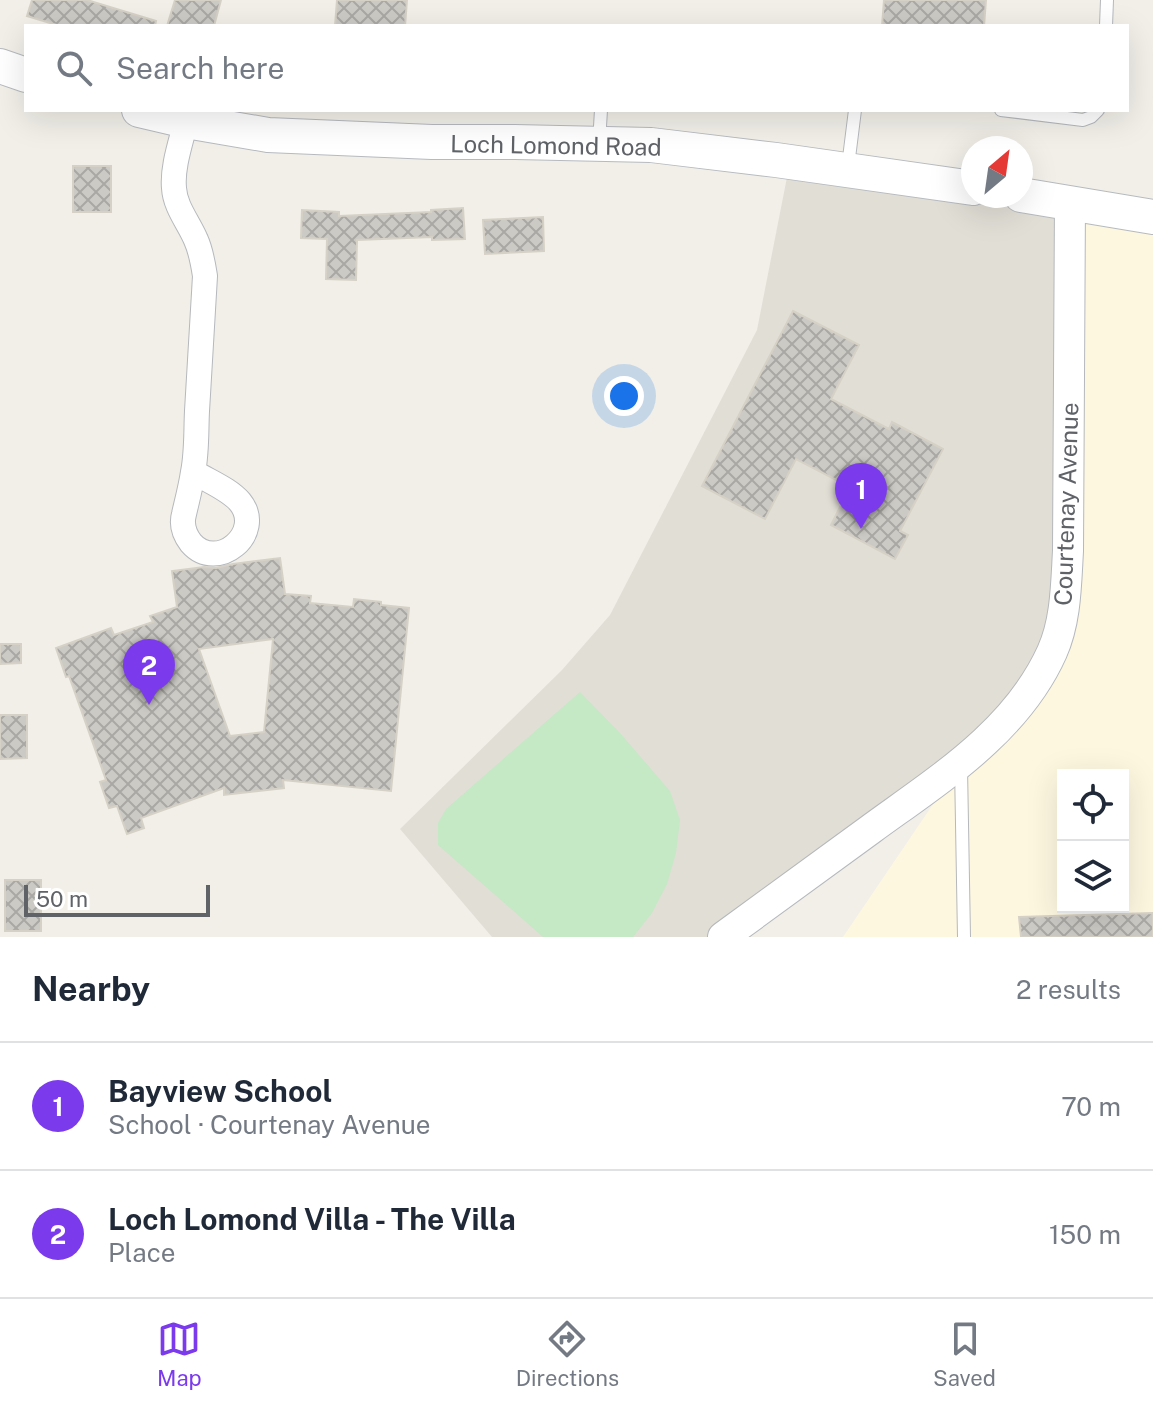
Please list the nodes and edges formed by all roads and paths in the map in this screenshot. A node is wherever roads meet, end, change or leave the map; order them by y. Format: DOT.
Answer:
graph roads {
  1 [pos="1107,0"];
  2 [pos="1106,24"];
  3 [pos="0,66"];
  4 [pos="24,74"];
  5 [pos="148,112"];
  6 [pos="601,112"];
  7 [pos="855,112"];
  8 [pos="1017,112"];
  9 [pos="1097,112"];
  10 [pos="186,121"];
  11 [pos="599,144"];
  12 [pos="848,170"];
  13 [pos="961,186"];
  14 [pos="1033,197"];
  15 [pos="1070,203"];
  16 [pos="1153,217"];
  17 [pos="194,472"];
  18 [pos="961,763"];
  19 [pos="723,937"];
  20 [pos="964,937"];
  1 -- 2 [label="lane"];
  3 -- 4 [label="main road"];
  5 -- 10 [label="main road, Loch Lomond Road"];
  6 -- 11 [label="lane"];
  7 -- 12 [label="lane"];
  8 -- 9 [label="lane"];
  10 -- 11 [label="main road, Loch Lomond Road"];
  10 -- 17 [label="street"];
  11 -- 12 [label="main road, Loch Lomond Road"];
  12 -- 13 [label="main road, Loch Lomond Road"];
  14 -- 15 [label="main road"];
  15 -- 16 [label="main road"];
  15 -- 18 [label="street, Courtenay Avenue"];
  18 -- 19 [label="street, Courtenay Avenue"];
  18 -- 20 [label="lane"];
}
